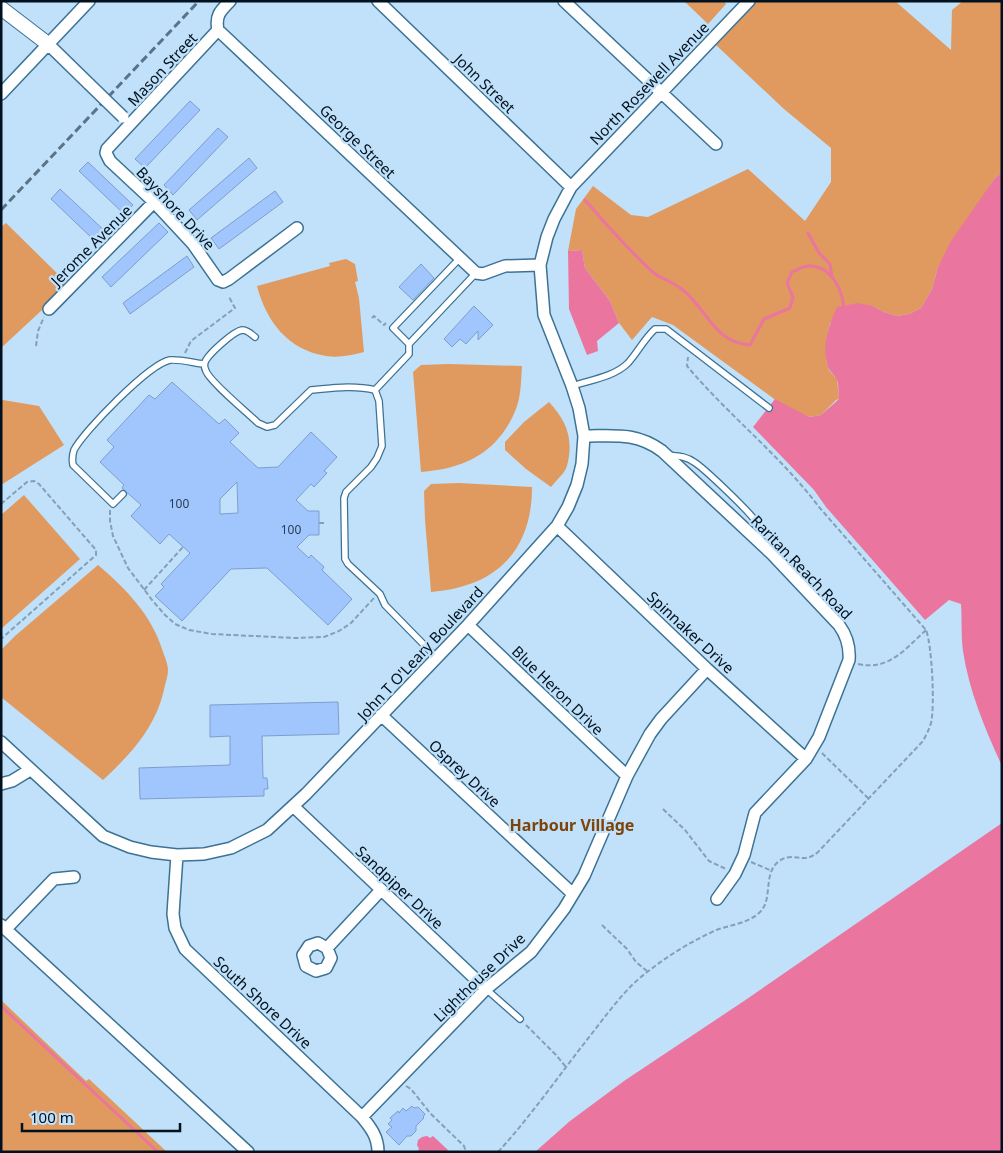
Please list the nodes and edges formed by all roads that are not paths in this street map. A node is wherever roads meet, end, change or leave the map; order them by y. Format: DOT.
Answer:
graph roads {
  1 [pos="89,1"];
  2 [pos="230,1"];
  3 [pos="378,1"];
  4 [pos="564,1"];
  5 [pos="746,2"];
  6 [pos="1,8"];
  7 [pos="218,30"];
  8 [pos="48,44"];
  9 [pos="660,92"];
  10 [pos="1,94"];
  11 [pos="127,120"];
  12 [pos="716,144"];
  13 [pos="106,154"];
  14 [pos="571,187"];
  15 [pos="154,202"];
  16 [pos="297,228"];
  17 [pos="460,258"];
  18 [pos="540,265"];
  19 [pos="476,273"];
  20 [pos="48,308"];
  21 [pos="255,337"];
  22 [pos="409,344"];
  23 [pos="204,364"];
  24 [pos="572,386"];
  25 [pos="375,390"];
  26 [pos="769,408"];
  27 [pos="584,436"];
  28 [pos="123,494"];
  29 [pos="557,526"];
  30 [pos="468,625"];
  31 [pos="436,657"];
  32 [pos="707,669"];
  33 [pos="381,715"];
  34 [pos="1,742"];
  35 [pos="806,759"];
  36 [pos="30,770"];
  37 [pos="627,776"];
  38 [pos="1,784"];
  39 [pos="293,806"];
  40 [pos="177,855"];
  41 [pos="74,877"];
  42 [pos="381,890"];
  43 [pos="573,894"];
  44 [pos="717,899"];
  45 [pos="4,927"];
  46 [pos="327,948"];
  47 [pos="486,989"];
  48 [pos="520,1019"];
  49 [pos="362,1117"];
  50 [pos="248,1152"];
  51 [pos="378,1152"];
  1 -- 8 [label="street"];
  2 -- 7 [label="street, Mason Street"];
  3 -- 14 [label="street, John Street"];
  4 -- 9 [label="street"];
  5 -- 9 [label="street, North Rosewell Avenue"];
  6 -- 8 [label="street"];
  7 -- 11 [label="street, Mason Street"];
  7 -- 17 [label="street, George Street"];
  8 -- 10 [label="street"];
  8 -- 11 [label="street, bridge"];
  9 -- 12 [label="street"];
  9 -- 14 [label="street, North Rosewell Avenue"];
  11 -- 13 [label="street, Mason Street"];
  13 -- 15 [label="street, Bayshore Drive"];
  14 -- 18 [label="street, John T O'Leary Boulevard"];
  15 -- 16 [label="street, Bayshore Drive"];
  15 -- 20 [label="street, Jerome Avenue"];
  17 -- 19 [label="street, George Street"];
  17 -- 22 [label="lane"];
  18 -- 19 [label="street"];
  18 -- 24 [label="street, John T O'Leary Boulevard"];
  19 -- 22 [label="lane"];
  21 -- 23 [label="lane"];
  22 -- 25 [label="lane"];
  23 -- 25 [label="lane"];
  23 -- 28 [label="lane"];
  24 -- 26 [label="lane"];
  24 -- 27 [label="street, John T O'Leary Boulevard"];
  25 -- 31 [label="lane"];
  27 -- 29 [label="street, John T O'Leary Boulevard"];
  27 -- 35 [label="street, Raritan Reach Road"];
  29 -- 30 [label="street, John T O'Leary Boulevard"];
  29 -- 32 [label="street, Spinnaker Drive"];
  30 -- 31 [label="street, John T O'Leary Boulevard"];
  30 -- 37 [label="street, Blue Heron Drive"];
  31 -- 33 [label="street, John T O'Leary Boulevard"];
  32 -- 35 [label="street, Spinnaker Drive"];
  32 -- 37 [label="street, Lighthouse Drive"];
  33 -- 39 [label="street, John T O'Leary Boulevard"];
  33 -- 43 [label="street, Osprey Drive"];
  34 -- 36 [label="street, John T O'Leary Boulevard"];
  35 -- 44 [label="street, Raritan Reach Road"];
  36 -- 38 [label="street"];
  36 -- 40 [label="street, John T O'Leary Boulevard"];
  37 -- 43 [label="street, Lighthouse Drive"];
  39 -- 40 [label="street, John T O'Leary Boulevard"];
  39 -- 42 [label="street, Sandpiper Drive"];
  40 -- 49 [label="street, South Shore Drive"];
  41 -- 45 [label="street"];
  42 -- 46 [label="street"];
  42 -- 47 [label="street, Sandpiper Drive"];
  43 -- 47 [label="street, Lighthouse Drive"];
  45 -- 50 [label="street"];
  47 -- 48 [label="lane"];
  47 -- 49 [label="street, Lighthouse Drive"];
  49 -- 51 [label="street, South Shore Drive"];
}
